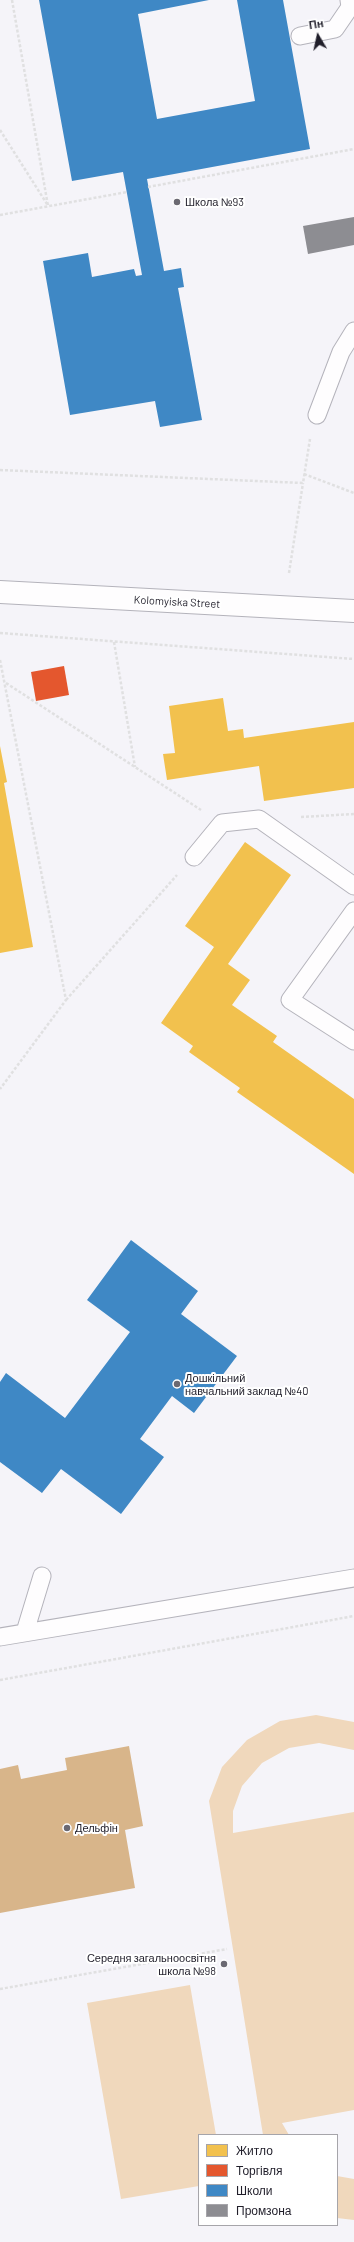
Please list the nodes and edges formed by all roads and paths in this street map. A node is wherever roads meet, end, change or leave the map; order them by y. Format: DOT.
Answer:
graph roads {
  1 [pos="12,0"];
  2 [pos="349,0"];
  3 [pos="300,36"];
  4 [pos="0,130"];
  5 [pos="354,149"];
  6 [pos="148,187"];
  7 [pos="127,192"];
  8 [pos="48,206"];
  9 [pos="0,215"];
  10 [pos="354,331"];
  11 [pos="317,415"];
  12 [pos="307,450"];
  13 [pos="0,470"];
  14 [pos="304,474"];
  15 [pos="303,484"];
  16 [pos="354,493"];
  17 [pos="289,573"];
  18 [pos="0,592"];
  19 [pos="354,611"];
  20 [pos="0,633"];
  21 [pos="114,641"];
  22 [pos="354,659"];
  23 [pos="0,660"];
  24 [pos="6,683"];
  25 [pos="135,767"];
  26 [pos="354,814"];
  27 [pos="259,819"];
  28 [pos="222,823"];
  29 [pos="194,857"];
  30 [pos="354,886"];
  31 [pos="354,911"];
  32 [pos="66,1000"];
  33 [pos="354,1041"];
  34 [pos="0,1089"];
  35 [pos="42,1576"];
  36 [pos="354,1578"];
  37 [pos="354,1616"];
  38 [pos="25,1632"];
  39 [pos="0,1637"];
  40 [pos="0,1680"];
  41 [pos="227,1949"];
  42 [pos="0,1989"];
  1 -- 8 [label="path"];
  2 -- 3 [label="lane"];
  4 -- 8 [label="path"];
  5 -- 6 [label="path"];
  7 -- 8 [label="path"];
  8 -- 9 [label="path"];
  10 -- 11 [label="lane"];
  12 -- 14 [label="path"];
  13 -- 15 [label="path"];
  14 -- 15 [label="path"];
  14 -- 16 [label="path"];
  15 -- 17 [label="path"];
  18 -- 19 [label="main road, Kolomyiska Street"];
  20 -- 21 [label="path"];
  21 -- 22 [label="path"];
  21 -- 25 [label="path"];
  23 -- 24 [label="path"];
  24 -- 25 [label="path"];
  24 -- 32 [label="path"];
  25 -- 28 [label="path"];
  26 -- 27 [label="path"];
  27 -- 28 [label="lane"];
  27 -- 30 [label="lane"];
  28 -- 29 [label="lane"];
  29 -- 32 [label="path"];
  31 -- 33 [label="lane"];
  32 -- 34 [label="path"];
  35 -- 38 [label="lane"];
  36 -- 38 [label="lane"];
  37 -- 40 [label="path"];
  38 -- 39 [label="lane"];
  41 -- 42 [label="path"];
}
